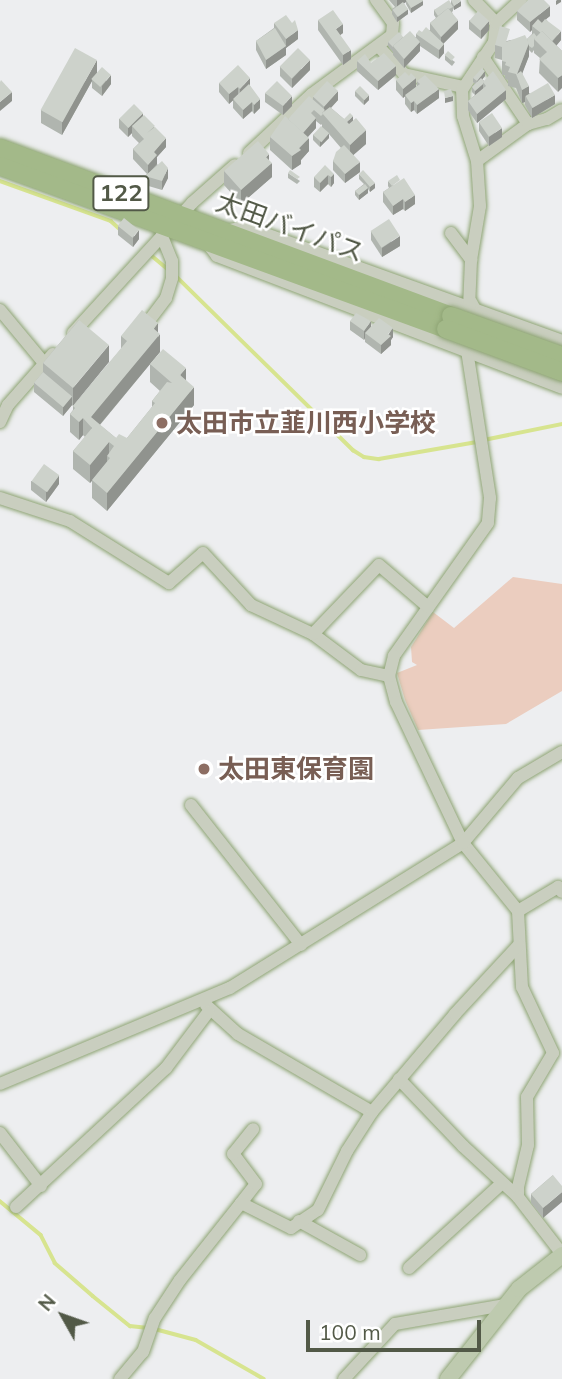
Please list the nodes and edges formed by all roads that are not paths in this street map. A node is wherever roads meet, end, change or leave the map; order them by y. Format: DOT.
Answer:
graph roads {
  1 [pos="376,0"];
  2 [pos="474,0"];
  3 [pos="520,0"];
  4 [pos="496,23"];
  5 [pos="379,47"];
  6 [pos="483,57"];
  7 [pos="463,87"];
  8 [pos="562,110"];
  9 [pos="528,124"];
  10 [pos="0,148"];
  11 [pos="477,161"];
  12 [pos="0,166"];
  13 [pos="171,226"];
  14 [pos="225,231"];
  15 [pos="451,233"];
  16 [pos="205,240"];
  17 [pos="471,260"];
  18 [pos="472,308"];
  19 [pos="0,310"];
  20 [pos="148,322"];
  21 [pos="449,323"];
  22 [pos="560,346"];
  23 [pos="467,349"];
  24 [pos="44,363"];
  25 [pos="559,381"];
  26 [pos="0,422"];
  27 [pos="0,498"];
  28 [pos="428,607"];
  29 [pos="313,634"];
  30 [pos="389,676"];
  31 [pos="562,752"];
  32 [pos="191,805"];
  33 [pos="463,843"];
  34 [pos="562,892"];
  35 [pos="518,911"];
  36 [pos="301,945"];
  37 [pos="519,945"];
  38 [pos="202,999"];
  39 [pos="209,1011"];
  40 [pos="399,1079"];
  41 [pos="0,1084"];
  42 [pos="372,1112"];
  43 [pos="253,1129"];
  44 [pos="0,1133"];
  45 [pos="501,1184"];
  46 [pos="41,1186"];
  47 [pos="518,1197"];
  48 [pos="241,1203"];
  49 [pos="16,1207"];
  50 [pos="299,1221"];
  51 [pos="562,1254"];
  52 [pos="360,1255"];
  53 [pos="409,1268"];
  54 [pos="505,1305"];
  55 [pos="120,1379"];
  56 [pos="344,1379"];
  57 [pos="448,1379"];
  1 -- 5 [label="street"];
  2 -- 4 [label="street"];
  3 -- 4 [label="street"];
  4 -- 6 [label="street"];
  5 -- 7 [label="street"];
  5 -- 13 [label="street"];
  6 -- 7 [label="street"];
  6 -- 9 [label="street"];
  7 -- 11 [label="street"];
  8 -- 9 [label="street"];
  9 -- 11 [label="street"];
  10 -- 13 [label="highway, 太田バイパス / 122"];
  11 -- 17 [label="street"];
  12 -- 13 [label="highway, 太田バイパス / 122"];
  13 -- 14 [label="highway, 太田バイパス / 122"];
  13 -- 16 [label="highway, 太田バイパス / 122"];
  13 -- 20 [label="street"];
  13 -- 24 [label="street"];
  14 -- 18 [label="street"];
  14 -- 21 [label="highway, 太田バイパス / 122"];
  15 -- 17 [label="street"];
  16 -- 21 [label="highway, 太田バイパス / 122"];
  16 -- 23 [label="street"];
  17 -- 18 [label="street"];
  18 -- 22 [label="street"];
  18 -- 23 [label="street"];
  19 -- 24 [label="street"];
  21 -- 22 [label="highway, 太田バイパス / 122, bridge"];
  21 -- 25 [label="highway, 太田バイパス / 122, bridge"];
  23 -- 25 [label="street"];
  23 -- 28 [label="street"];
  24 -- 26 [label="street"];
  27 -- 29 [label="street"];
  28 -- 29 [label="street"];
  28 -- 30 [label="street"];
  29 -- 30 [label="street"];
  30 -- 33 [label="street"];
  31 -- 33 [label="street"];
  32 -- 36 [label="street"];
  33 -- 35 [label="street"];
  33 -- 36 [label="street"];
  34 -- 35 [label="street"];
  35 -- 37 [label="street"];
  36 -- 38 [label="street"];
  37 -- 40 [label="street"];
  37 -- 47 [label="street"];
  38 -- 39 [label="street"];
  38 -- 41 [label="street"];
  39 -- 42 [label="street"];
  39 -- 46 [label="street"];
  40 -- 42 [label="street"];
  40 -- 45 [label="street"];
  42 -- 50 [label="street"];
  43 -- 48 [label="street"];
  44 -- 46 [label="street"];
  45 -- 47 [label="street"];
  45 -- 53 [label="street"];
  46 -- 49 [label="street"];
  47 -- 51 [label="street"];
  48 -- 50 [label="street"];
  48 -- 55 [label="street"];
  50 -- 52 [label="street"];
  51 -- 54 [label="main road"];
  54 -- 56 [label="street"];
  54 -- 57 [label="main road"];
}
